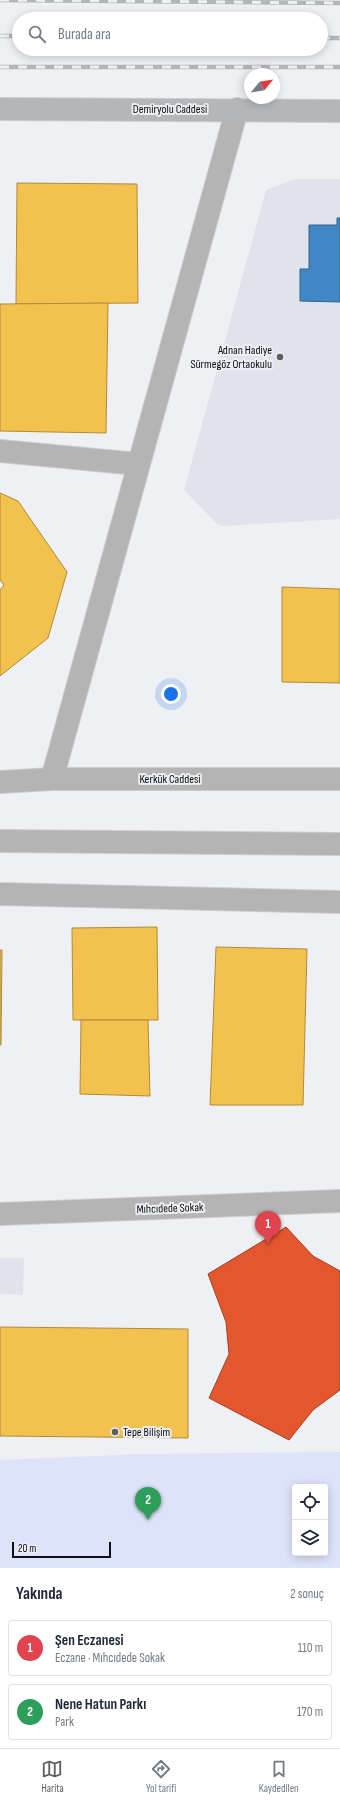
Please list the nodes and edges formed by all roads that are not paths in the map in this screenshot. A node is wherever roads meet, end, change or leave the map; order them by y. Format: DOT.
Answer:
graph roads {
  1 [pos="0,109"];
  2 [pos="238,109"];
  3 [pos="340,111"];
  4 [pos="0,452"];
  5 [pos="138,464"];
  6 [pos="52,779"];
  7 [pos="340,779"];
  8 [pos="0,782"];
  9 [pos="0,841"];
  10 [pos="340,844"];
  11 [pos="0,894"];
  12 [pos="340,902"];
  13 [pos="340,1201"];
  14 [pos="0,1214"];
  1 -- 2 [label="main road, Demiryolu Caddesi"];
  2 -- 3 [label="main road, Demiryolu Caddesi"];
  2 -- 5 [label="street"];
  4 -- 5 [label="street"];
  5 -- 6 [label="street"];
  6 -- 7 [label="street, Kerkük Caddesi"];
  6 -- 8 [label="street, Kerkük Caddesi"];
  9 -- 10 [label="street"];
  11 -- 12 [label="street"];
  13 -- 14 [label="street, Mıhcıdede Sokak"];
}
